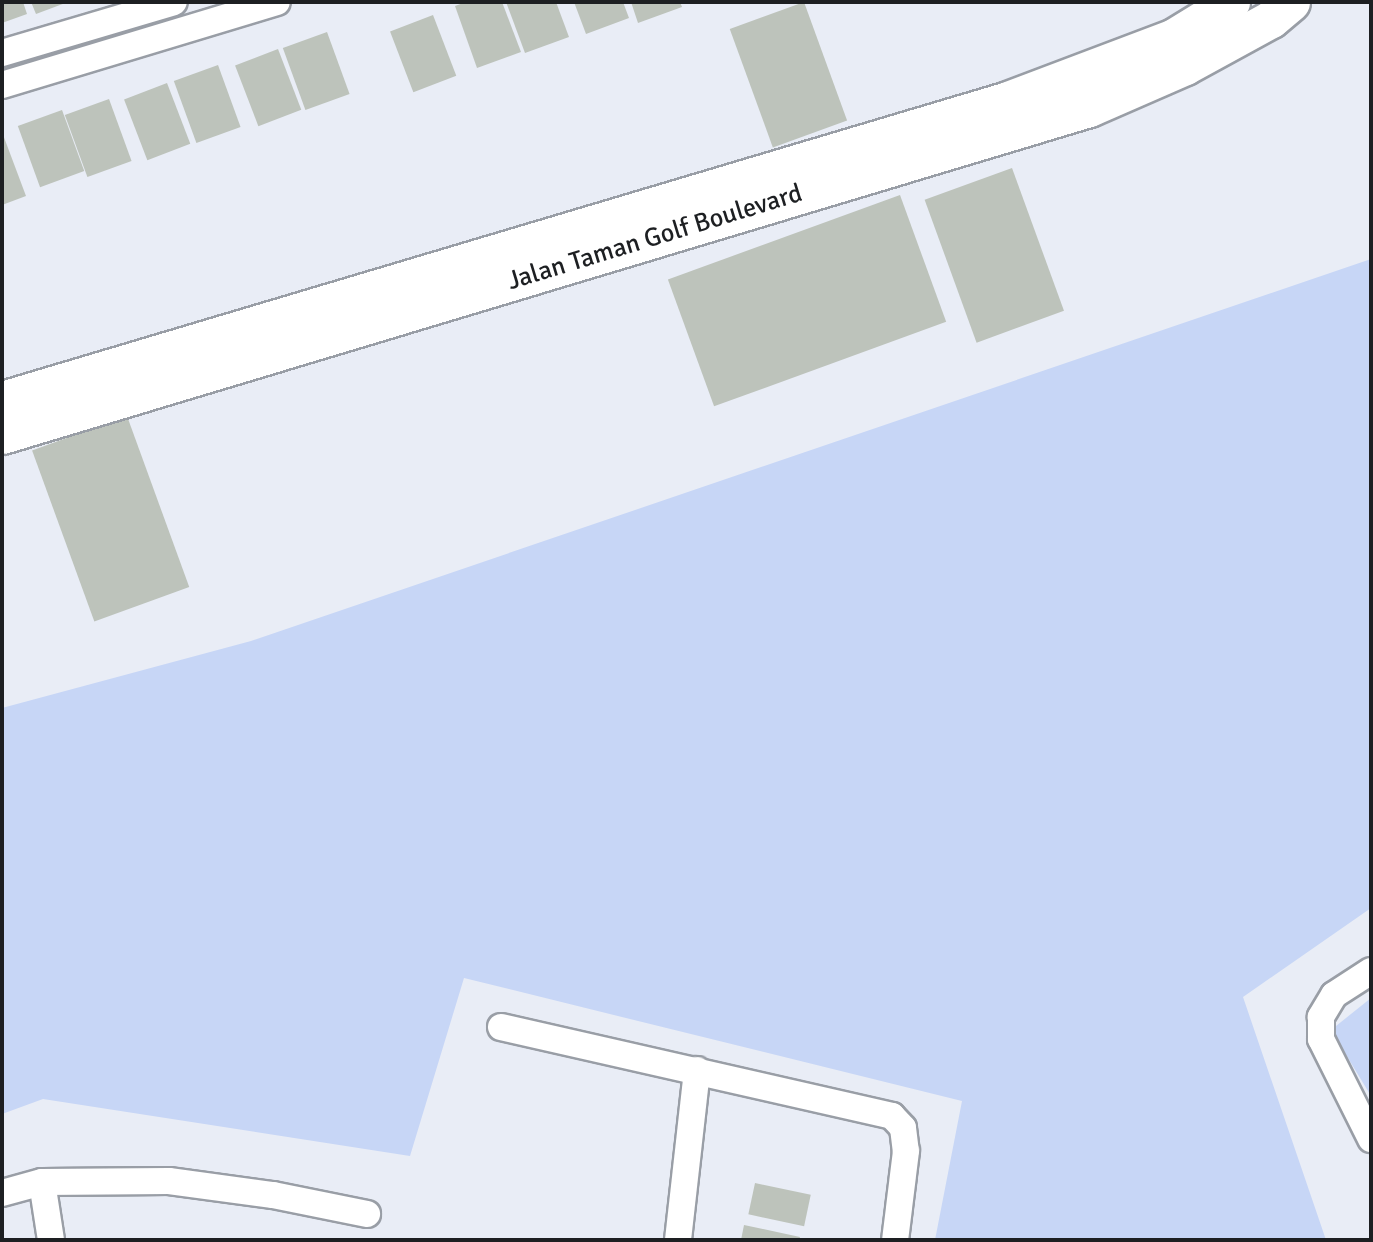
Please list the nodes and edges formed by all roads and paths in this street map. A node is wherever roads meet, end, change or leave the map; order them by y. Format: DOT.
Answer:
graph roads {
  1 [pos="174,2"];
  2 [pos="277,2"];
  3 [pos="1231,2"];
  4 [pos="1291,2"];
  5 [pos="2,53"];
  6 [pos="2,85"];
  7 [pos="1010,115"];
  8 [pos="2,400"];
  9 [pos="2,435"];
  10 [pos="1371,971"];
  11 [pos="501,1027"];
  12 [pos="697,1070"];
  13 [pos="1371,1139"];
  14 [pos="42,1182"];
  15 [pos="2,1193"];
  16 [pos="367,1214"];
  17 [pos="51,1240"];
  18 [pos="678,1240"];
  19 [pos="895,1240"];
  1 -- 5 [label="street"];
  2 -- 6 [label="street"];
  3 -- 7 [label="street, Jalan Taman Golf Boulevard"];
  4 -- 7 [label="street, Jalan Taman Golf Boulevard"];
  7 -- 8 [label="street, Jalan Taman Golf Boulevard"];
  7 -- 9 [label="street, Jalan Taman Golf Boulevard"];
  10 -- 13 [label="street"];
  11 -- 12 [label="street"];
  12 -- 18 [label="street"];
  12 -- 19 [label="street"];
  14 -- 15 [label="street"];
  14 -- 16 [label="street"];
  14 -- 17 [label="street"];
}
